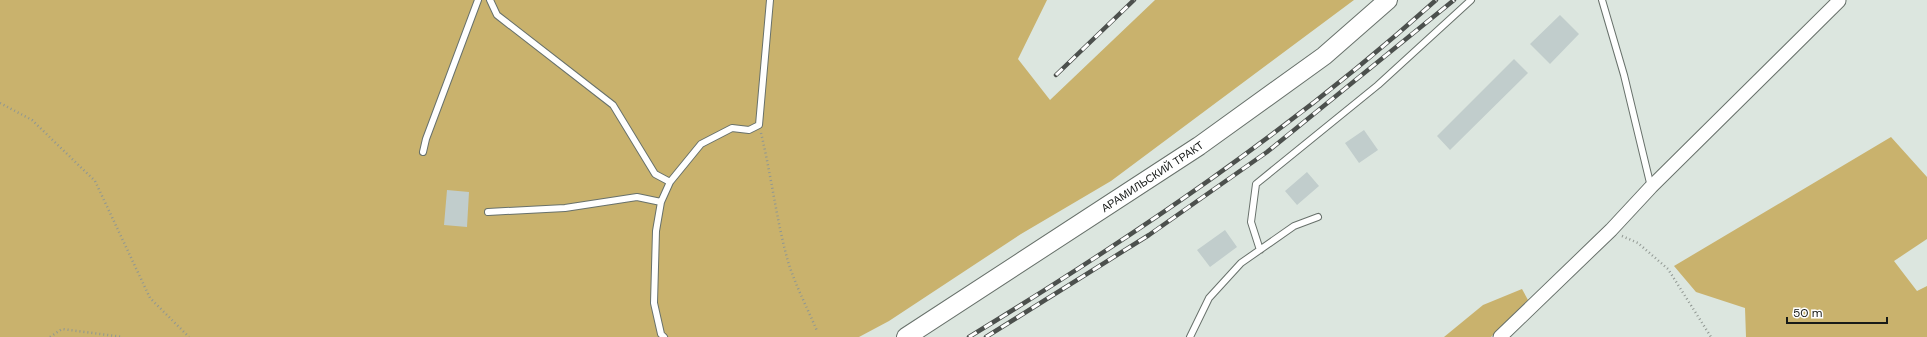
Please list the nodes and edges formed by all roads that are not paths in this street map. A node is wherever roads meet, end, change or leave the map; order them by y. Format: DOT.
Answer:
graph roads {
  1 [pos="478,0"];
  2 [pos="490,0"];
  3 [pos="770,0"];
  4 [pos="1388,0"];
  5 [pos="1471,0"];
  6 [pos="1602,0"];
  7 [pos="1839,1"];
  8 [pos="423,152"];
  9 [pos="670,182"];
  10 [pos="1651,187"];
  11 [pos="661,202"];
  12 [pos="488,212"];
  13 [pos="1318,218"];
  14 [pos="1260,250"];
  15 [pos="664,337"];
  16 [pos="906,337"];
  17 [pos="1190,337"];
  18 [pos="1500,337"];
  1 -- 8 [label="lane"];
  2 -- 9 [label="lane"];
  3 -- 9 [label="lane"];
  4 -- 16 [label="main road, АРАМИЛЬСКИЙ ТРАКТ"];
  5 -- 14 [label="lane"];
  6 -- 10 [label="lane"];
  7 -- 10 [label="street"];
  9 -- 11 [label="lane"];
  10 -- 18 [label="street"];
  11 -- 12 [label="lane"];
  11 -- 15 [label="lane"];
  13 -- 14 [label="lane"];
  14 -- 17 [label="lane"];
}
